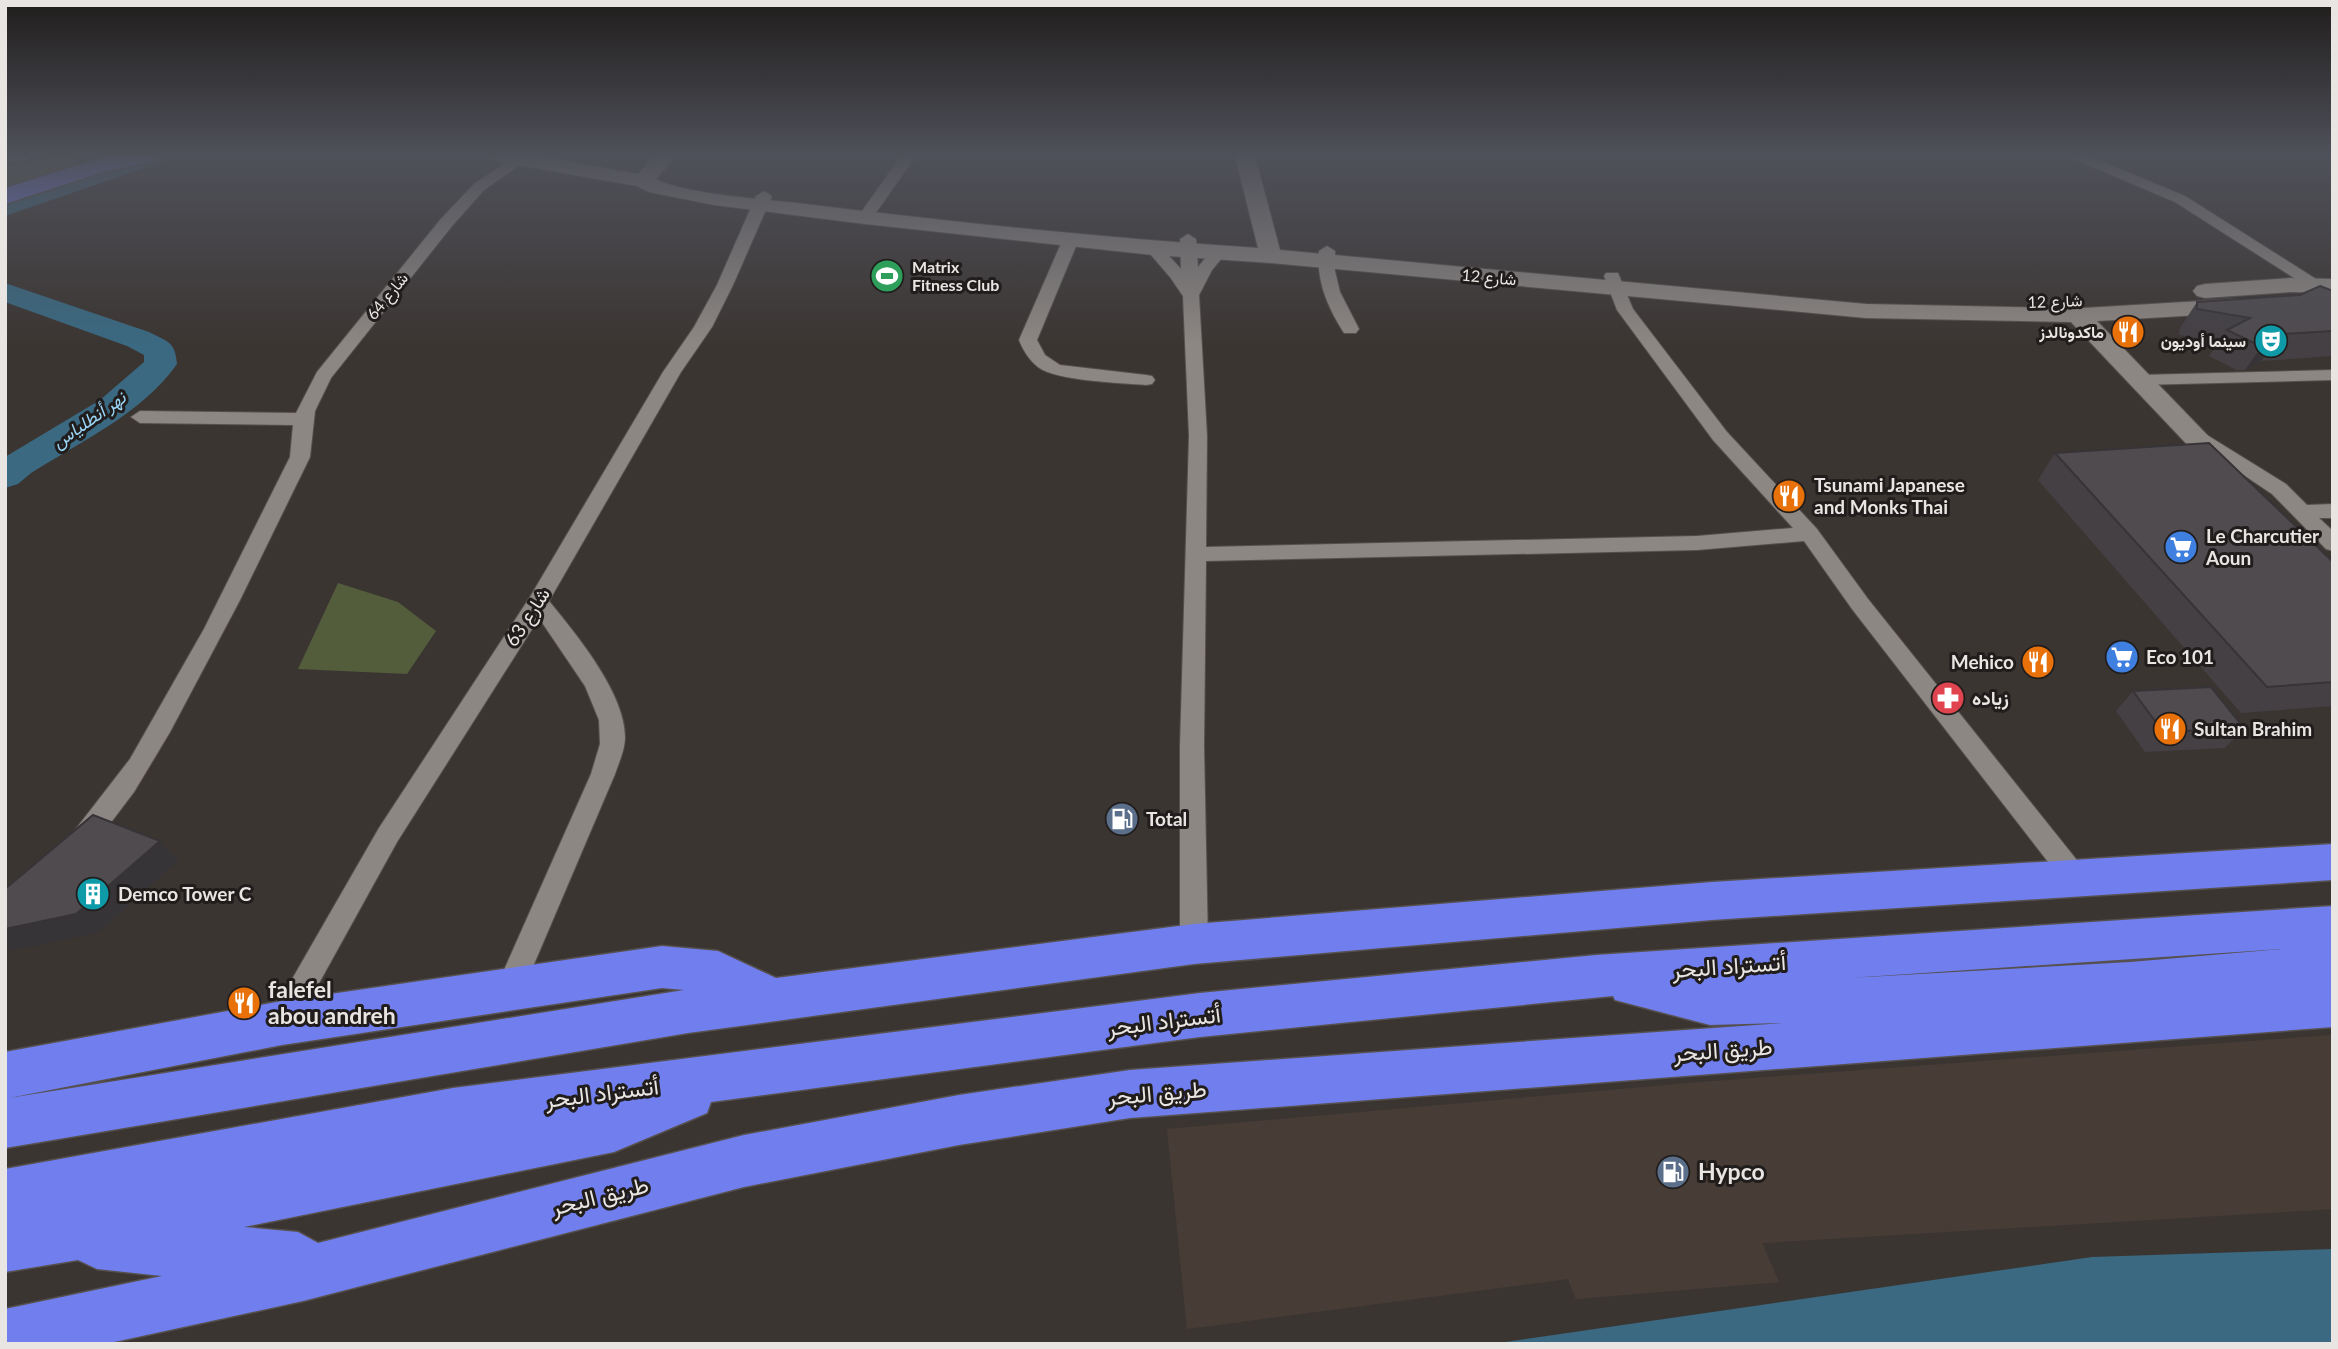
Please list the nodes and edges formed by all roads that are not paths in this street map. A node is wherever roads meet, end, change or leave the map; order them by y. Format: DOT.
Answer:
graph roads {
  1 [pos="450,219"];
  2 [pos="753,219"];
  3 [pos="915,219"];
  4 [pos="928,219"];
  5 [pos="1261,219"];
  6 [pos="2206,219"];
  7 [pos="1072,239"];
  8 [pos="1187,245"];
  9 [pos="1153,248"];
  10 [pos="1271,251"];
  11 [pos="1218,253"];
  12 [pos="1326,256"];
  13 [pos="2287,275"];
  14 [pos="1613,282"];
  15 [pos="1584,285"];
  16 [pos="2328,291"];
  17 [pos="1652,292"];
  18 [pos="1190,295"];
  19 [pos="2071,308"];
  20 [pos="1625,310"];
  21 [pos="1350,328"];
  22 [pos="2333,375"];
  23 [pos="1146,380"];
  24 [pos="2139,380"];
  25 [pos="140,417"];
  26 [pos="304,419"];
  27 [pos="2202,448"];
  28 [pos="2333,511"];
  29 [pos="2302,512"];
  30 [pos="1810,534"];
  31 [pos="2333,544"];
  32 [pos="1197,554"];
  33 [pos="2333,566"];
  34 [pos="538,602"];
  35 [pos="68,852"];
  36 [pos="2322,859"];
  37 [pos="2075,877"];
  38 [pos="2333,926"];
  39 [pos="1194,944"];
  40 [pos="2333,965"];
  41 [pos="1596,976"];
  42 [pos="510,988"];
  43 [pos="771,999"];
  44 [pos="2333,1005"];
  45 [pos="282,1023"];
  46 [pos="5,1075"];
  47 [pos="737,1076"];
  48 [pos="5,1123"];
  49 [pos="5,1195"];
  50 [pos="61,1237"];
  51 [pos="5,1245"];
  52 [pos="303,1274"];
  53 [pos="5,1336"];
  1 -- 26 [label="street, شارع 64"];
  2 -- 34 [label="street, شارع 63"];
  3 -- 7 [label="street, شارع 12"];
  4 -- 8 [label="street, شارع 12"];
  5 -- 10 [label="street"];
  6 -- 13 [label="street"];
  7 -- 9 [label="street, شارع 12"];
  7 -- 23 [label="street"];
  8 -- 9 [label="street, شارع 12"];
  8 -- 10 [label="street, شارع 12"];
  8 -- 11 [label="street, شارع 12"];
  8 -- 18 [label="street"];
  9 -- 18 [label="street"];
  10 -- 11 [label="street, شارع 12"];
  10 -- 12 [label="street, شارع 12"];
  11 -- 18 [label="street"];
  12 -- 14 [label="street, شارع 12"];
  12 -- 15 [label="street, شارع 12"];
  12 -- 21 [label="street"];
  13 -- 16 [label="street, شارع 12"];
  13 -- 19 [label="street, شارع 12"];
  14 -- 15 [label="street, شارع 12"];
  14 -- 17 [label="street, شارع 12"];
  14 -- 19 [label="street, شارع 12"];
  14 -- 20 [label="street"];
  15 -- 20 [label="street"];
  16 -- 19 [label="street, شارع 12"];
  17 -- 19 [label="street, شارع 12"];
  17 -- 20 [label="street"];
  18 -- 32 [label="street"];
  19 -- 24 [label="street"];
  20 -- 30 [label="street"];
  22 -- 24 [label="street"];
  24 -- 27 [label="street"];
  25 -- 26 [label="street"];
  26 -- 35 [label="street, شارع 64"];
  27 -- 29 [label="street"];
  27 -- 33 [label="highway"];
  28 -- 29 [label="street"];
  29 -- 31 [label="street"];
  30 -- 32 [label="street"];
  30 -- 37 [label="street"];
  32 -- 39 [label="street"];
  34 -- 42 [label="street"];
  34 -- 45 [label="street, شارع 63"];
  36 -- 37 [label="highway"];
  37 -- 39 [label="highway"];
  38 -- 41 [label="highway, أتستراد البحر"];
  39 -- 43 [label="highway"];
  40 -- 41 [label="highway"];
  41 -- 47 [label="highway, أتستراد البحر"];
  42 -- 43 [label="highway"];
  42 -- 45 [label="highway"];
  43 -- 48 [label="highway"];
  44 -- 52 [label="highway, طريق البحر"];
  45 -- 46 [label="highway"];
  47 -- 49 [label="highway, أتستراد البحر"];
  47 -- 50 [label="highway"];
  50 -- 51 [label="highway"];
  50 -- 52 [label="highway"];
  52 -- 53 [label="highway, طريق البحر"];
}
